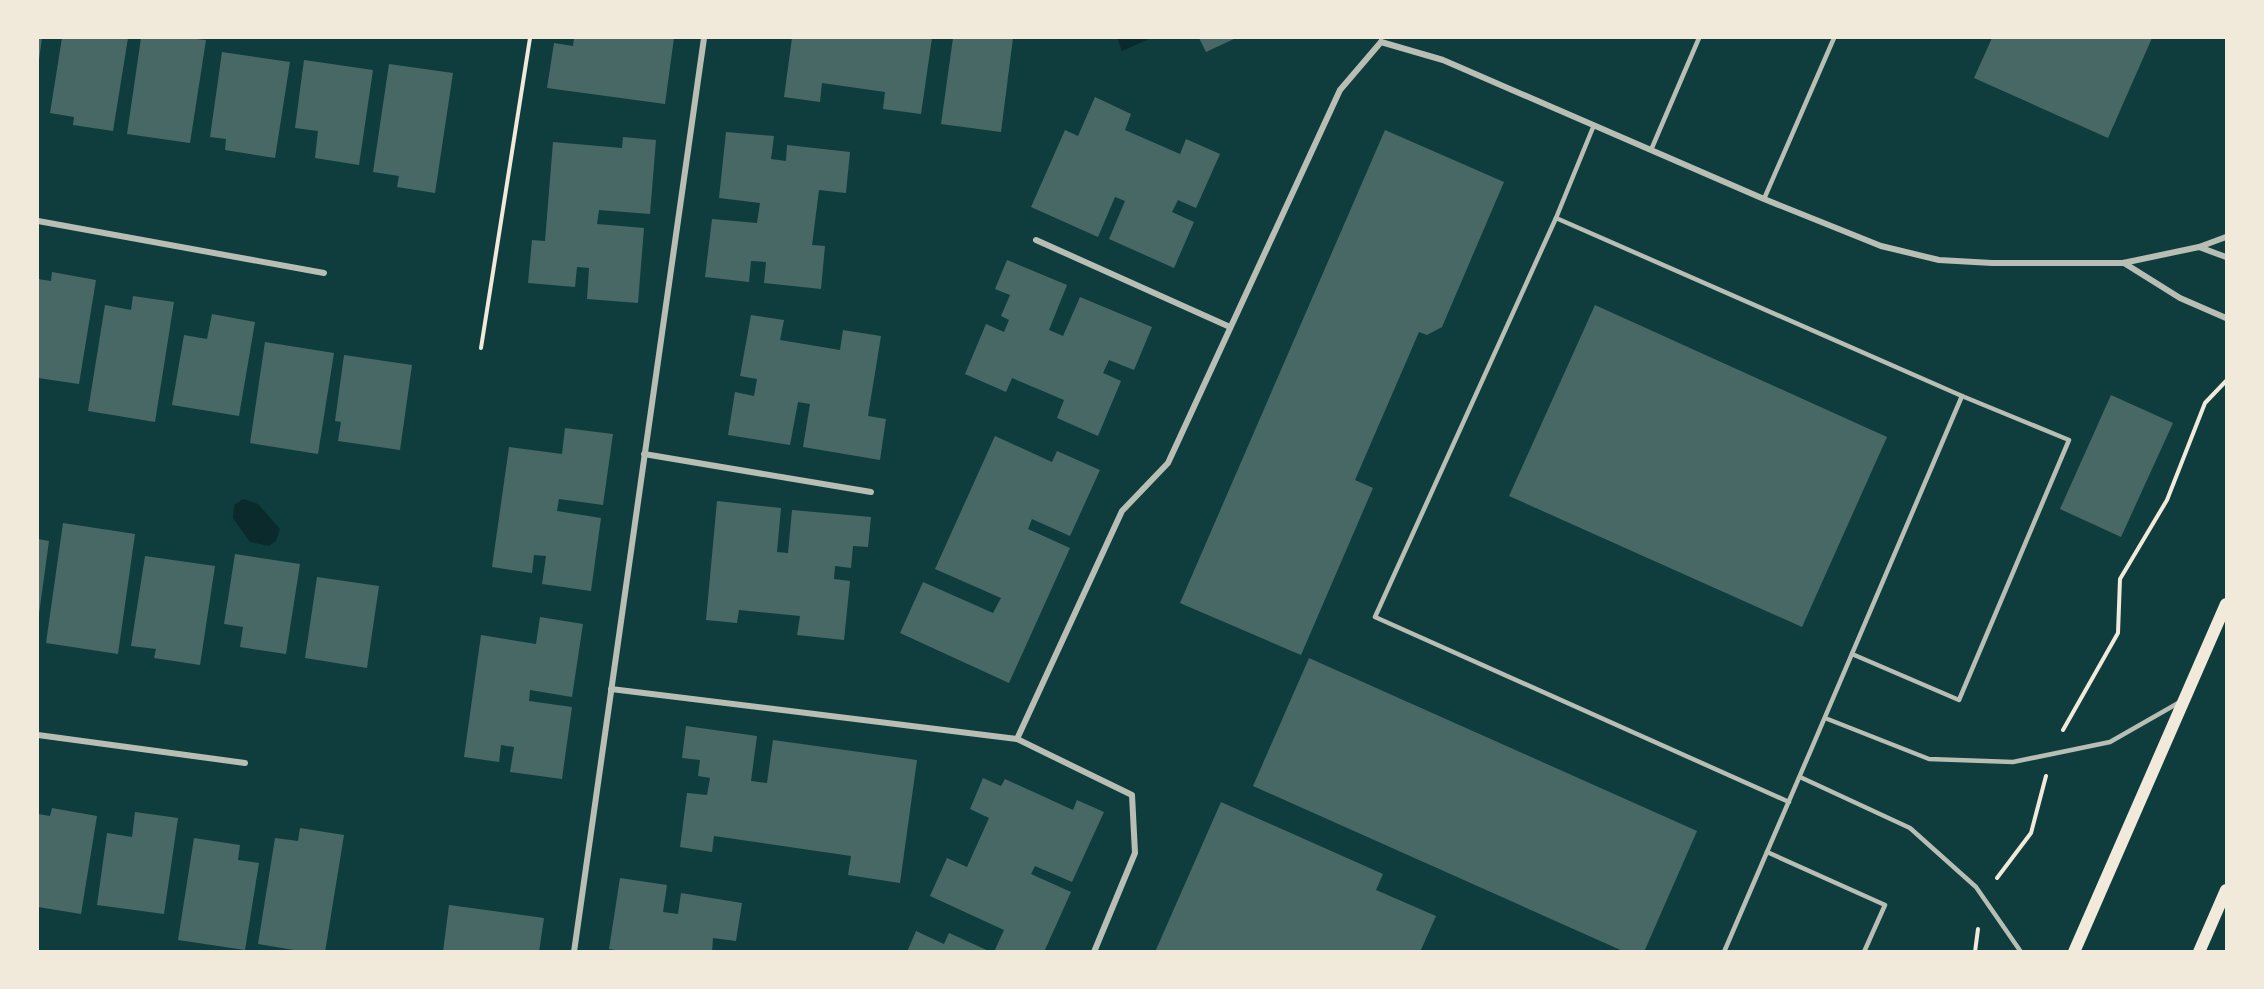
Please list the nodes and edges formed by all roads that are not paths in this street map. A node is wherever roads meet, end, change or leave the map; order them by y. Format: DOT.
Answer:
graph roads {
  1 [pos="704,38"];
  2 [pos="1699,38"];
  3 [pos="1834,38"];
  4 [pos="1381,40"];
  5 [pos="1594,124"];
  6 [pos="1651,150"];
  7 [pos="1764,199"];
  8 [pos="1556,218"];
  9 [pos="38,221"];
  10 [pos="2226,237"];
  11 [pos="1036,240"];
  12 [pos="2199,247"];
  13 [pos="2226,257"];
  14 [pos="2123,262"];
  15 [pos="324,273"];
  16 [pos="2226,318"];
  17 [pos="1230,327"];
  18 [pos="1962,396"];
  19 [pos="644,454"];
  20 [pos="871,492"];
  21 [pos="2226,604"];
  22 [pos="1852,654"];
  23 [pos="611,689"];
  24 [pos="2185,699"];
  25 [pos="1825,718"];
  26 [pos="38,735"];
  27 [pos="1017,739"];
  28 [pos="245,763"];
  29 [pos="1800,777"];
  30 [pos="1789,802"];
  31 [pos="1767,852"];
  32 [pos="2226,890"];
  33 [pos="573,951"];
  34 [pos="1094,951"];
  35 [pos="1724,951"];
  36 [pos="1864,951"];
  37 [pos="2021,951"];
  38 [pos="2074,951"];
  39 [pos="2199,951"];
  1 -- 19 [label="street"];
  2 -- 6 [label="lane"];
  3 -- 7 [label="lane"];
  4 -- 5 [label="street"];
  4 -- 17 [label="street"];
  5 -- 6 [label="street"];
  5 -- 8 [label="lane"];
  6 -- 7 [label="street"];
  7 -- 14 [label="street"];
  8 -- 18 [label="lane"];
  8 -- 30 [label="lane"];
  9 -- 15 [label="street"];
  10 -- 12 [label="street"];
  11 -- 17 [label="street"];
  12 -- 13 [label="street"];
  12 -- 14 [label="street"];
  14 -- 16 [label="street"];
  17 -- 27 [label="street"];
  18 -- 22 [label="lane"];
  18 -- 22 [label="lane"];
  19 -- 20 [label="street"];
  19 -- 23 [label="street"];
  21 -- 24 [label="main road"];
  22 -- 25 [label="lane"];
  23 -- 27 [label="street"];
  23 -- 33 [label="street"];
  24 -- 25 [label="lane"];
  24 -- 38 [label="main road"];
  25 -- 29 [label="lane"];
  26 -- 28 [label="street"];
  27 -- 34 [label="street"];
  29 -- 30 [label="lane"];
  29 -- 37 [label="lane"];
  30 -- 31 [label="lane"];
  31 -- 35 [label="lane"];
  31 -- 36 [label="lane"];
  32 -- 39 [label="main road"];
}
